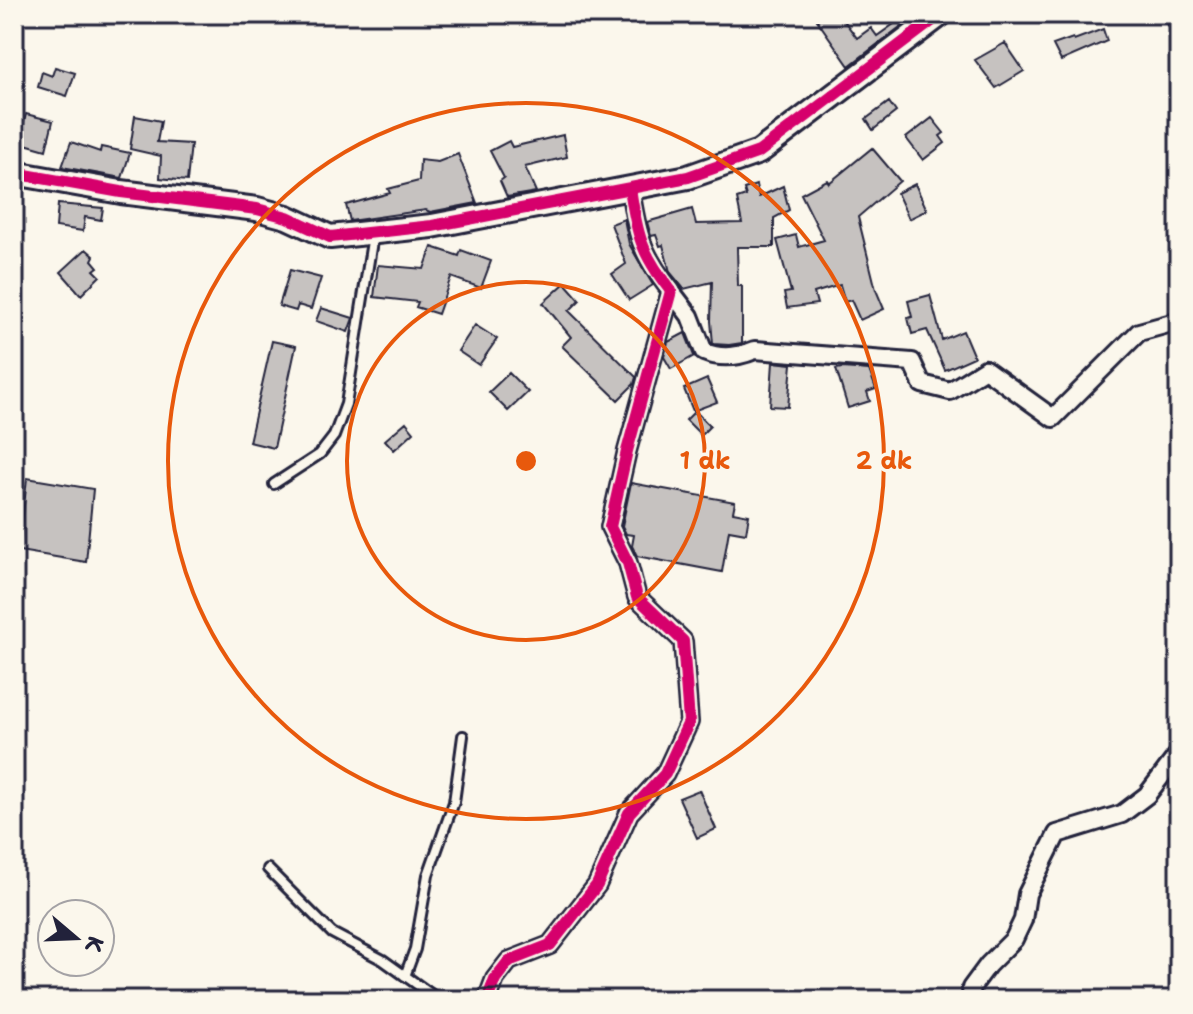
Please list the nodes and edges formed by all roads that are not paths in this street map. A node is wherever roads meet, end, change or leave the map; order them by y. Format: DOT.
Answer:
graph roads {
  1 [pos="941,14"];
  2 [pos="14,173"];
  3 [pos="630,188"];
  4 [pos="373,234"];
  5 [pos="671,291"];
  6 [pos="1179,321"];
  7 [pos="274,484"];
  8 [pos="463,736"];
  9 [pos="1179,753"];
  10 [pos="268,869"];
  11 [pos="405,976"];
  12 [pos="439,1000"];
  13 [pos="487,1000"];
  14 [pos="972,1000"];
  1 -- 3 [label="street"];
  2 -- 4 [label="street"];
  3 -- 4 [label="street"];
  3 -- 5 [label="street"];
  4 -- 7 [label="lane"];
  5 -- 6 [label="street"];
  5 -- 13 [label="street"];
  8 -- 11 [label="lane"];
  9 -- 14 [label="street"];
  10 -- 11 [label="lane"];
  11 -- 12 [label="lane"];
}
